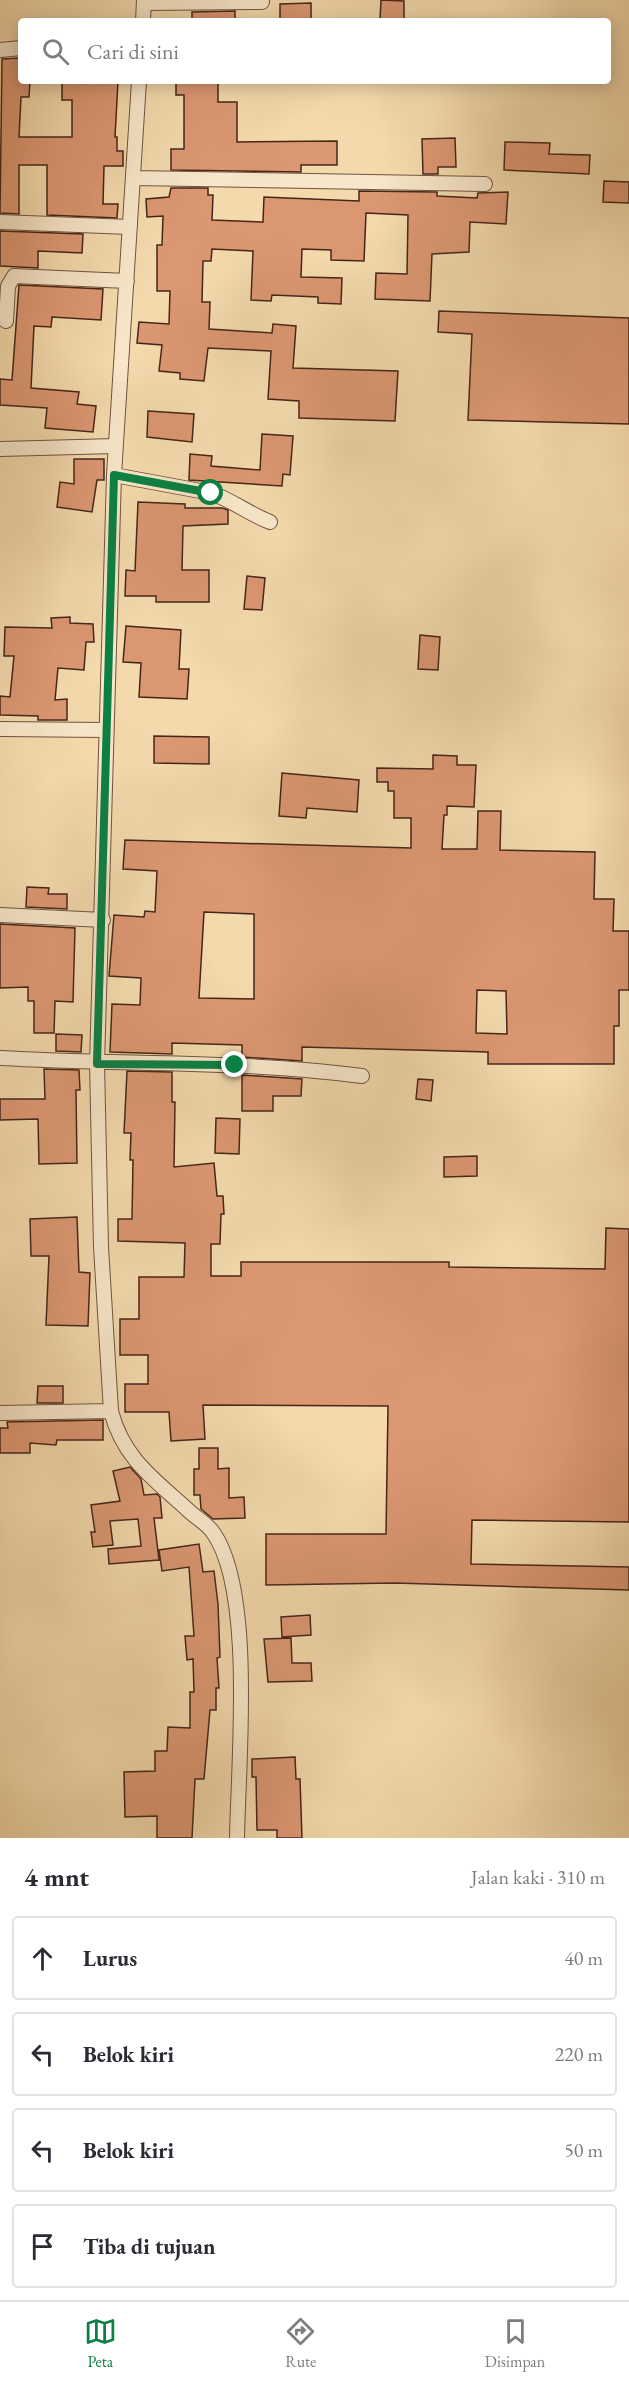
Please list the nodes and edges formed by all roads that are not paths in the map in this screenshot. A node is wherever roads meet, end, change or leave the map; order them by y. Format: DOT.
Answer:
graph roads {
  1 [pos="144,2"];
  2 [pos="262,2"];
  3 [pos="143,18"];
  4 [pos="18,48"];
  5 [pos="0,50"];
  6 [pos="139,84"];
  7 [pos="133,178"];
  8 [pos="485,184"];
  9 [pos="0,222"];
  10 [pos="130,227"];
  11 [pos="127,281"];
  12 [pos="6,321"];
  13 [pos="116,446"];
  14 [pos="0,449"];
  15 [pos="114,475"];
  16 [pos="270,522"];
  17 [pos="0,729"];
  18 [pos="105,730"];
  19 [pos="0,915"];
  20 [pos="103,920"];
  21 [pos="0,1058"];
  22 [pos="97,1064"];
  23 [pos="362,1077"];
  24 [pos="111,1411"];
  25 [pos="0,1413"];
  26 [pos="237,1838"];
  1 -- 2 [label="street"];
  1 -- 3 [label="street"];
  4 -- 5 [label="street"];
  6 -- 7 [label="street"];
  7 -- 8 [label="street"];
  7 -- 10 [label="street"];
  9 -- 10 [label="street"];
  10 -- 11 [label="street"];
  11 -- 12 [label="street"];
  11 -- 13 [label="street"];
  13 -- 14 [label="street"];
  13 -- 15 [label="street"];
  15 -- 16 [label="street"];
  15 -- 18 [label="street"];
  17 -- 18 [label="street"];
  18 -- 20 [label="street"];
  19 -- 20 [label="street"];
  20 -- 22 [label="street"];
  21 -- 22 [label="street"];
  22 -- 23 [label="street"];
  22 -- 24 [label="street"];
  24 -- 25 [label="street"];
  24 -- 26 [label="street"];
}
